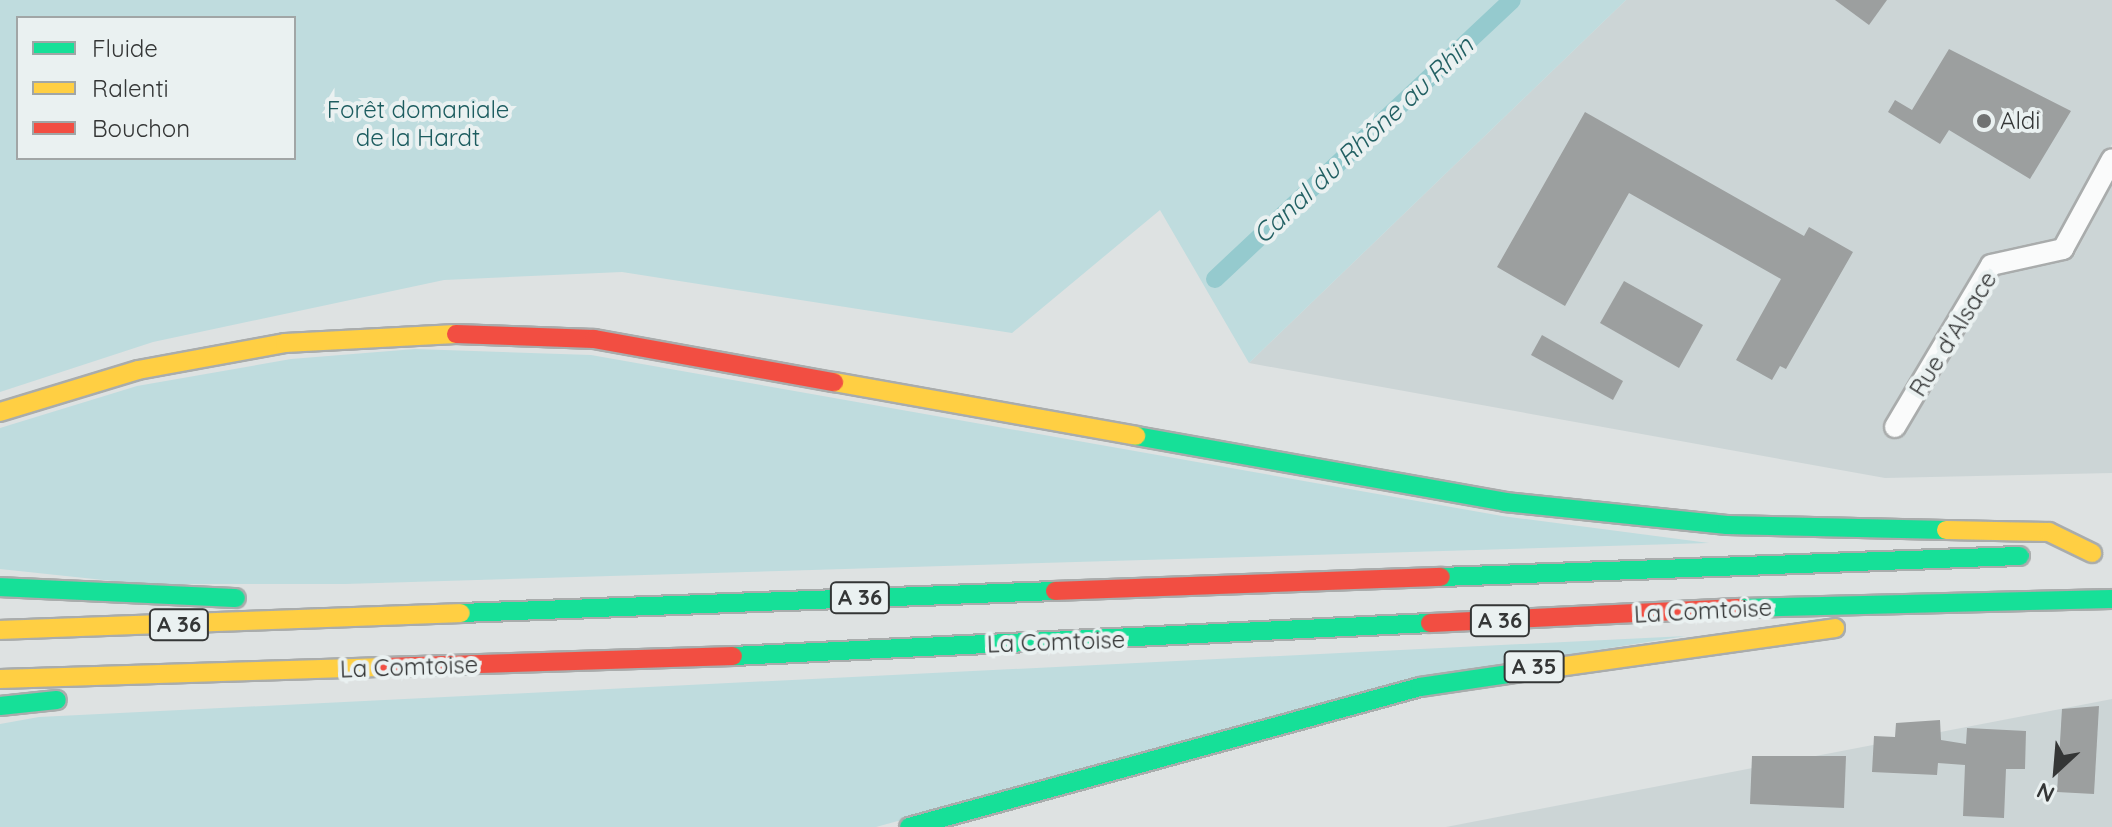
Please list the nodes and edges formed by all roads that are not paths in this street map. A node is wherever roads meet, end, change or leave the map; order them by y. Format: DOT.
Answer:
graph roads {
  1 [pos="2112,159"];
  2 [pos="0,412"];
  3 [pos="1895,427"];
  4 [pos="2092,553"];
  5 [pos="2112,553"];
  6 [pos="0,587"];
  7 [pos="2112,599"];
  8 [pos="1896,601"];
  9 [pos="358,615"];
  10 [pos="0,630"];
  11 [pos="290,671"];
  12 [pos="0,679"];
  13 [pos="0,706"];
  14 [pos="909,827"];
  1 -- 3 [label="street, Rue d'Alsace"];
  2 -- 4 [label="highway"];
  4 -- 5 [label="highway, La Comtoise / A 36"];
  4 -- 9 [label="highway, La Comtoise / A 36"];
  6 -- 9 [label="highway"];
  7 -- 8 [label="highway, La Comtoise / A 36"];
  8 -- 11 [label="highway, La Comtoise / A 36"];
  8 -- 14 [label="highway, A 35"];
  9 -- 10 [label="highway, La Comtoise / A 36"];
  11 -- 12 [label="highway, La Comtoise / A 36"];
  11 -- 13 [label="highway"];
}
